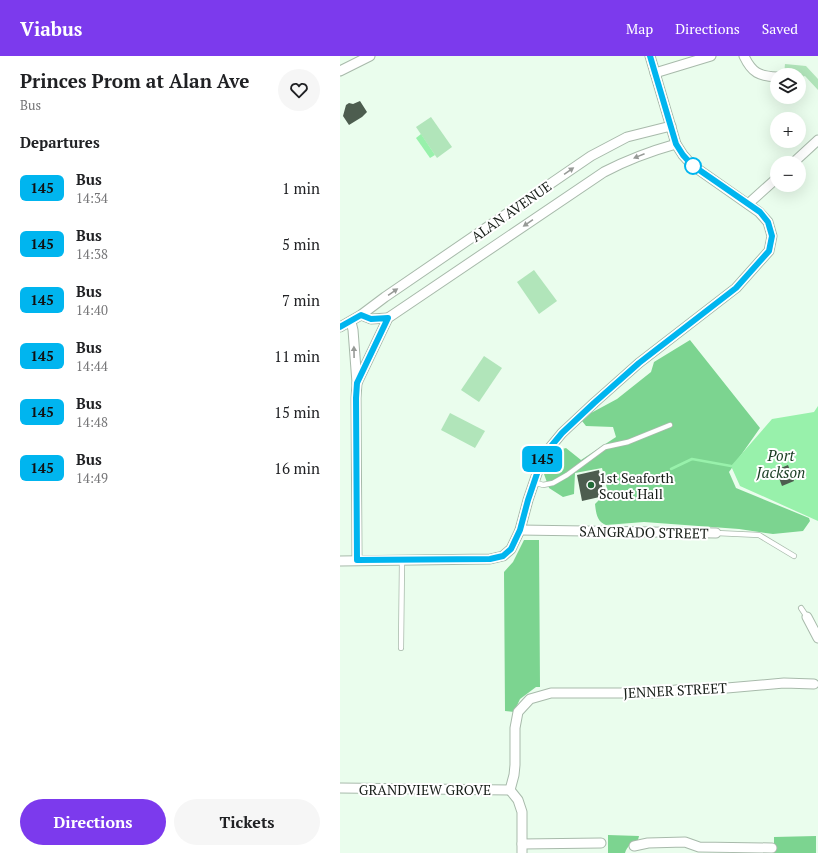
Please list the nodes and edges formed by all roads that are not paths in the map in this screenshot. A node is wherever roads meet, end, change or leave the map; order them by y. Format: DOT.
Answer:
graph roads {
  1 [pos="370,56"];
  2 [pos="650,56"];
  3 [pos="711,56"];
  4 [pos="744,56"];
  5 [pos="340,71"];
  6 [pos="655,73"];
  7 [pos="770,77"];
  8 [pos="671,126"];
  9 [pos="818,140"];
  10 [pos="676,144"];
  11 [pos="801,156"];
  12 [pos="770,184"];
  13 [pos="748,204"];
  14 [pos="361,315"];
  15 [pos="388,318"];
  16 [pos="350,322"];
  17 [pos="340,327"];
  18 [pos="357,383"];
  19 [pos="670,425"];
  20 [pos="534,482"];
  21 [pos="520,530"];
  22 [pos="716,533"];
  23 [pos="794,556"];
  24 [pos="340,560"];
  25 [pos="357,560"];
  26 [pos="402,560"];
  27 [pos="801,608"];
  28 [pos="807,617"];
  29 [pos="818,638"];
  30 [pos="401,648"];
  31 [pos="817,684"];
  32 [pos="340,788"];
  33 [pos="510,790"];
  34 [pos="601,843"];
  35 [pos="634,846"];
  36 [pos="772,848"];
  37 [pos="522,849"];
  38 [pos="699,850"];
  1 -- 5 [label="street"];
  2 -- 6 [label="street"];
  3 -- 6 [label="street"];
  4 -- 7 [label="street"];
  6 -- 8 [label="street"];
  8 -- 10 [label="street"];
  14 -- 8 [label="street, ALAN AVENUE, one-way"];
  9 -- 11 [label="street"];
  10 -- 13 [label="street"];
  10 -- 15 [label="street, ALAN AVENUE, one-way"];
  12 -- 13 [label="street"];
  13 -- 20 [label="street"];
  14 -- 15 [label="street"];
  14 -- 16 [label="street, ALAN AVENUE"];
  15 -- 18 [label="street, ALAN AVENUE"];
  16 -- 17 [label="street, ALAN AVENUE"];
  18 -- 16 [label="street, one-way"];
  18 -- 25 [label="street"];
  19 -- 20 [label="lane"];
  20 -- 21 [label="street"];
  21 -- 22 [label="street, SANGRADO STREET"];
  21 -- 26 [label="street"];
  22 -- 23 [label="lane, SANGRADO STREET"];
  24 -- 25 [label="street"];
  25 -- 26 [label="street"];
  26 -- 30 [label="lane"];
  27 -- 28 [label="lane"];
  28 -- 29 [label="street"];
  31 -- 33 [label="street, JENNER STREET"];
  32 -- 33 [label="street, GRANDVIEW GROVE"];
  33 -- 37 [label="street"];
  34 -- 37 [label="street"];
  35 -- 38 [label="street"];
  36 -- 38 [label="street"];
}
